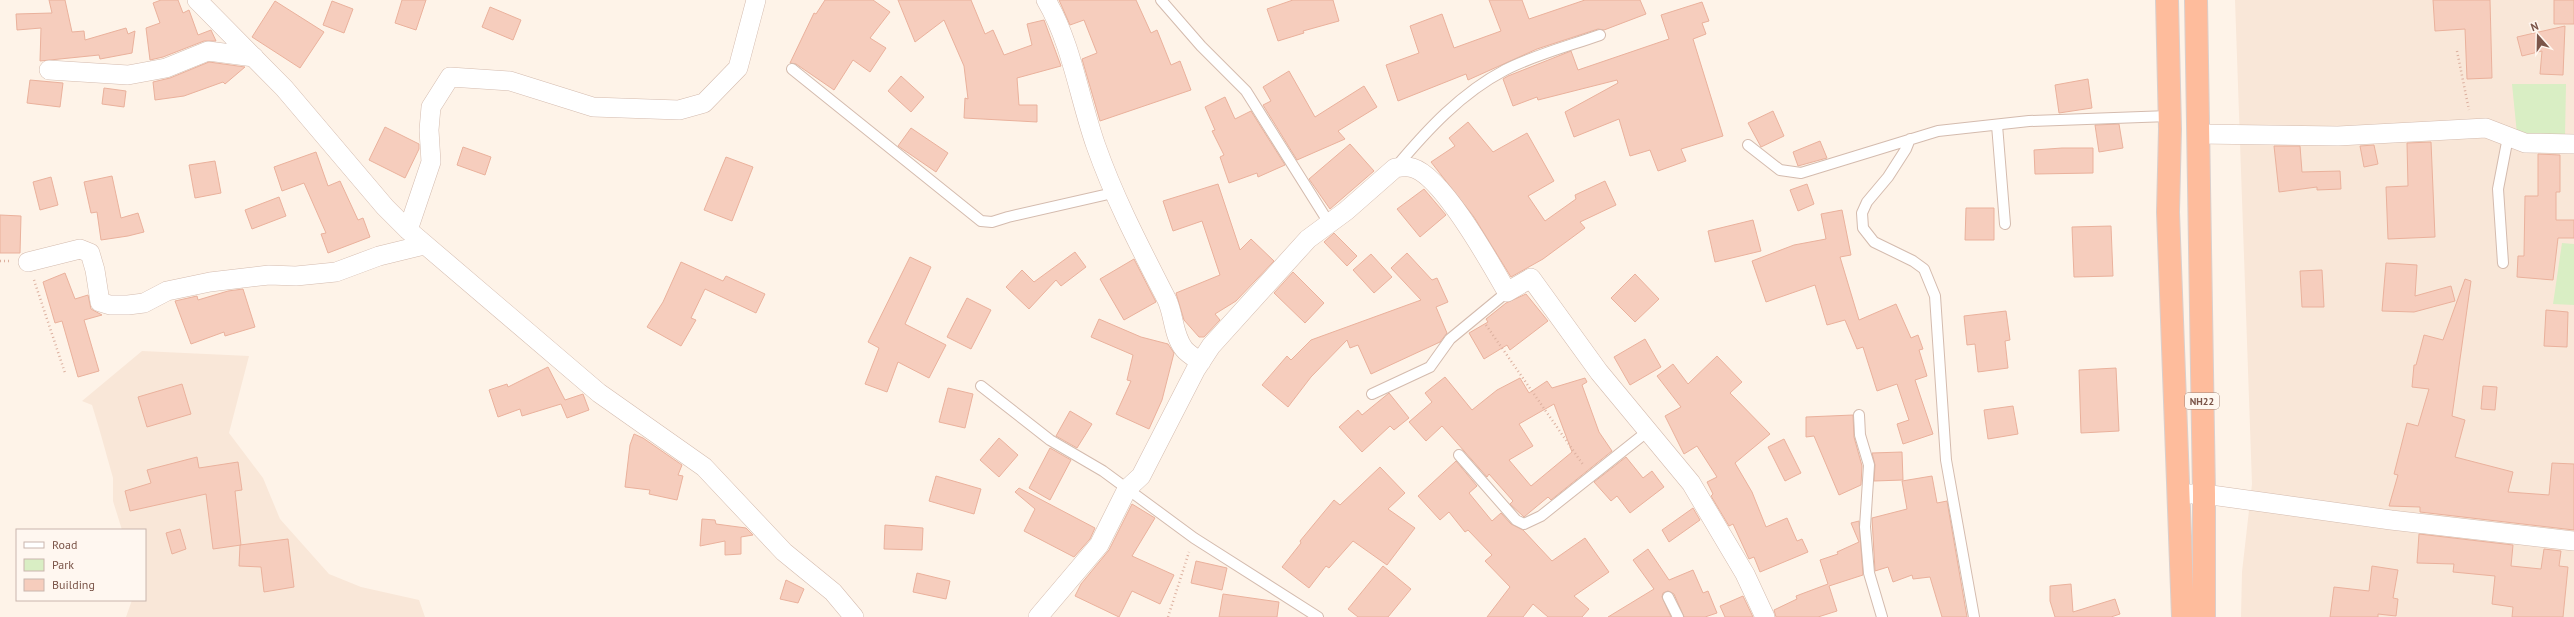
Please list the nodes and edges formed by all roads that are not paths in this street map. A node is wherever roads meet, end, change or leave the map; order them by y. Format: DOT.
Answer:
graph roads {
  1 [pos="197,0"];
  2 [pos="756,0"];
  3 [pos="1046,0"];
  4 [pos="1161,0"];
  5 [pos="2167,0"];
  6 [pos="2196,0"];
  7 [pos="1600,35"];
  8 [pos="254,57"];
  9 [pos="792,69"];
  10 [pos="49,70"];
  11 [pos="2169,116"];
  12 [pos="1997,125"];
  13 [pos="2198,134"];
  14 [pos="2508,137"];
  15 [pos="1910,138"];
  16 [pos="2574,144"];
  17 [pos="1748,145"];
  18 [pos="1395,168"];
  19 [pos="2498,189"];
  20 [pos="1113,193"];
  21 [pos="1329,223"];
  22 [pos="2005,224"];
  23 [pos="408,230"];
  24 [pos="424,244"];
  25 [pos="28,262"];
  26 [pos="1507,292"];
  27 [pos="1200,362"];
  28 [pos="981,386"];
  29 [pos="1372,394"];
  30 [pos="1859,415"];
  31 [pos="1648,431"];
  32 [pos="1459,455"];
  33 [pos="1126,489"];
  34 [pos="2180,494"];
  35 [pos="2204,494"];
  36 [pos="2574,541"];
  37 [pos="1668,597"];
  38 [pos="854,617"];
  39 [pos="1038,617"];
  40 [pos="1318,617"];
  41 [pos="1678,617"];
  42 [pos="1765,617"];
  43 [pos="1882,617"];
  44 [pos="1974,617"];
  45 [pos="2183,617"];
  46 [pos="2204,617"];
  1 -- 8 [label="street"];
  2 -- 23 [label="street"];
  3 -- 20 [label="street"];
  4 -- 21 [label="lane"];
  5 -- 11 [label="highway, NH22"];
  6 -- 13 [label="highway, NH22"];
  7 -- 18 [label="lane"];
  8 -- 10 [label="street"];
  8 -- 23 [label="street"];
  9 -- 20 [label="lane"];
  11 -- 12 [label="lane"];
  11 -- 34 [label="highway, NH22"];
  12 -- 15 [label="lane"];
  12 -- 22 [label="lane"];
  13 -- 14 [label="street"];
  13 -- 35 [label="highway, NH22"];
  14 -- 16 [label="street"];
  14 -- 19 [label="lane"];
  15 -- 17 [label="lane"];
  15 -- 44 [label="lane"];
  18 -- 21 [label="street"];
  18 -- 26 [label="street"];
  19 -- 19 [label="lane"];
  20 -- 27 [label="street"];
  21 -- 27 [label="street"];
  23 -- 24 [label="street"];
  24 -- 25 [label="street"];
  24 -- 38 [label="street"];
  26 -- 29 [label="lane"];
  26 -- 31 [label="street"];
  27 -- 33 [label="street"];
  28 -- 33 [label="lane"];
  30 -- 43 [label="lane"];
  31 -- 32 [label="lane"];
  31 -- 42 [label="street"];
  33 -- 39 [label="street"];
  33 -- 40 [label="lane"];
  34 -- 35 [label="street"];
  34 -- 45 [label="highway, NH22"];
  35 -- 36 [label="street"];
  35 -- 46 [label="highway, NH22"];
  37 -- 41 [label="lane"];
}
